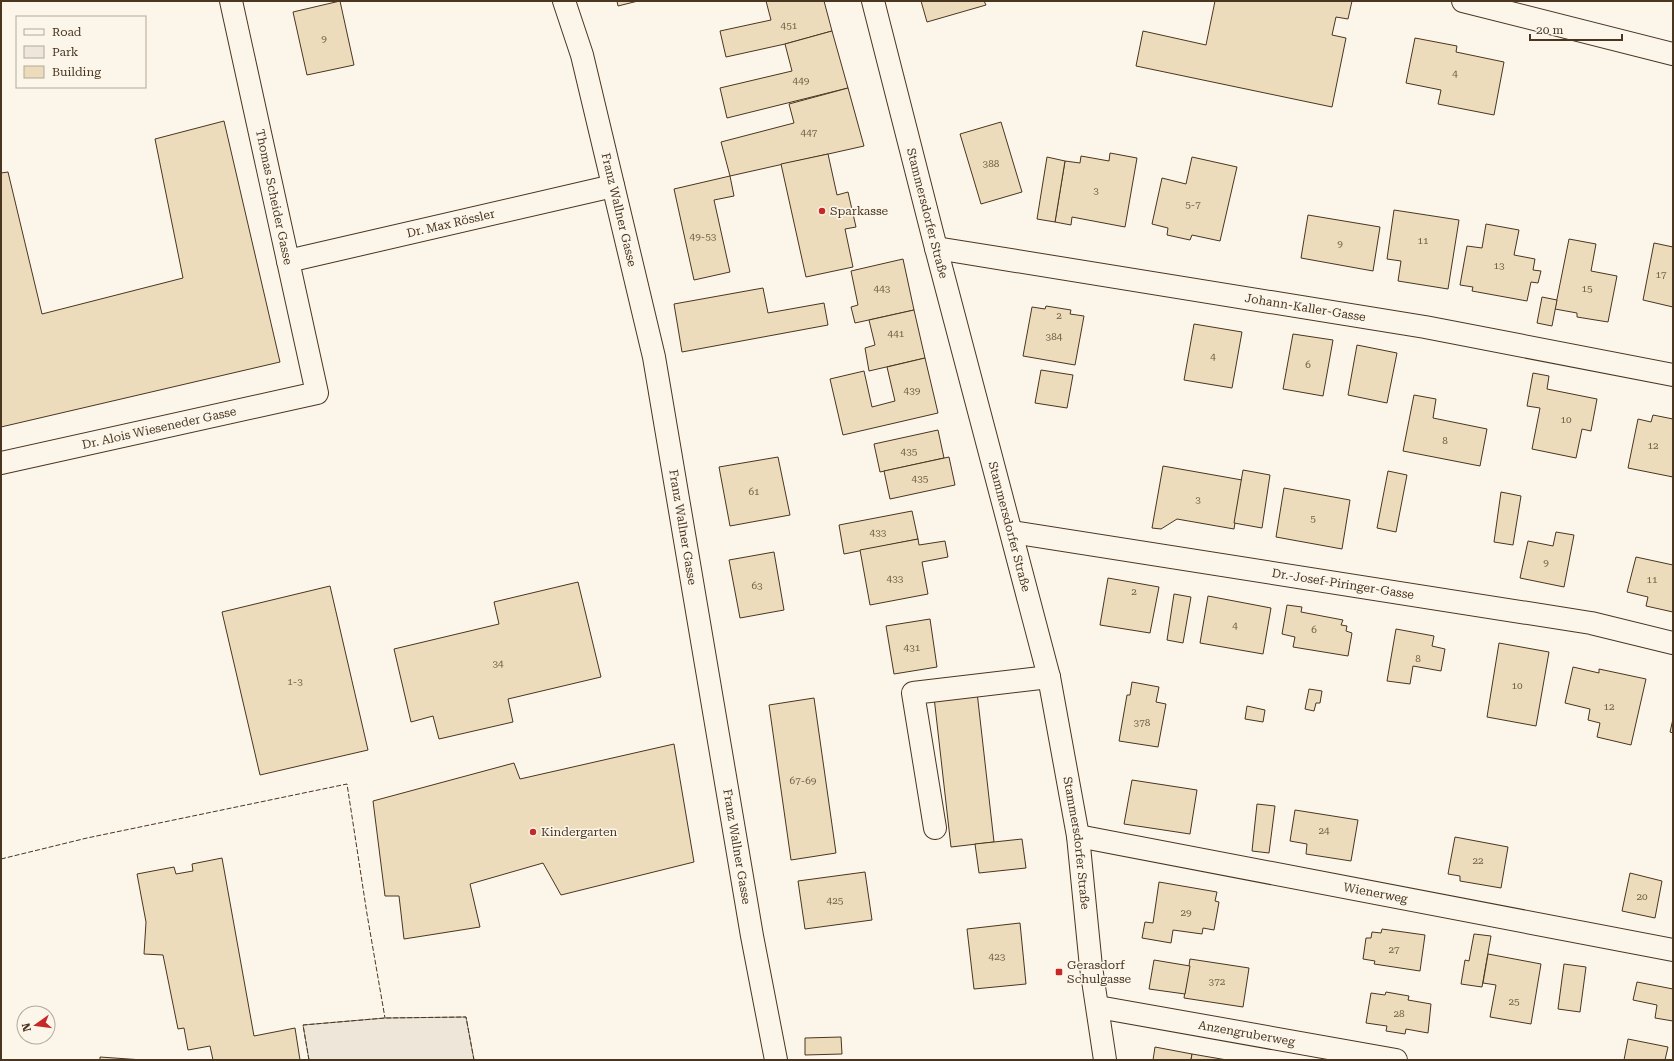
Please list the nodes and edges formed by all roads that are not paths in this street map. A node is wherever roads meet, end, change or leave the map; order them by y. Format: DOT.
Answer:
graph roads {
  1 [pos="231,1"];
  2 [pos="564,1"];
  3 [pos="873,1"];
  4 [pos="1463,1"];
  5 [pos="1673,54"];
  6 [pos="613,186"];
  7 [pos="936,248"];
  8 [pos="288,261"];
  9 [pos="1673,375"];
  10 [pos="317,393"];
  11 [pos="1,463"];
  12 [pos="1012,532"];
  13 [pos="1673,643"];
  14 [pos="1049,677"];
  15 [pos="935,828"];
  16 [pos="1078,836"];
  17 [pos="1673,950"];
  18 [pos="1098,1006"];
  19 [pos="1103,1059"];
  20 [pos="776,1060"];
  21 [pos="1396,1060"];
  1 -- 8 [label="street, Thomas Scheider Gasse"];
  2 -- 6 [label="street, Franz Wallner Gasse"];
  3 -- 7 [label="street, Stammersdorfer Straße"];
  4 -- 5 [label="street"];
  6 -- 8 [label="street, Dr. Max Rössler"];
  6 -- 20 [label="street, Franz Wallner Gasse"];
  7 -- 9 [label="street, Johann-Kaller-Gasse"];
  7 -- 12 [label="street, Stammersdorfer Straße"];
  8 -- 10 [label="street, Thomas Scheider Gasse"];
  10 -- 11 [label="street, Dr. Alois Wieseneder Gasse"];
  12 -- 13 [label="street, Dr.-Josef-Piringer-Gasse"];
  12 -- 14 [label="street, Stammersdorfer Straße"];
  14 -- 15 [label="street"];
  14 -- 16 [label="street, Stammersdorfer Straße"];
  16 -- 17 [label="street, Wienerweg"];
  16 -- 18 [label="street, Stammersdorfer Straße"];
  18 -- 19 [label="street, Stammersdorfer Straße"];
  18 -- 21 [label="street, Anzengruberweg"];
}
